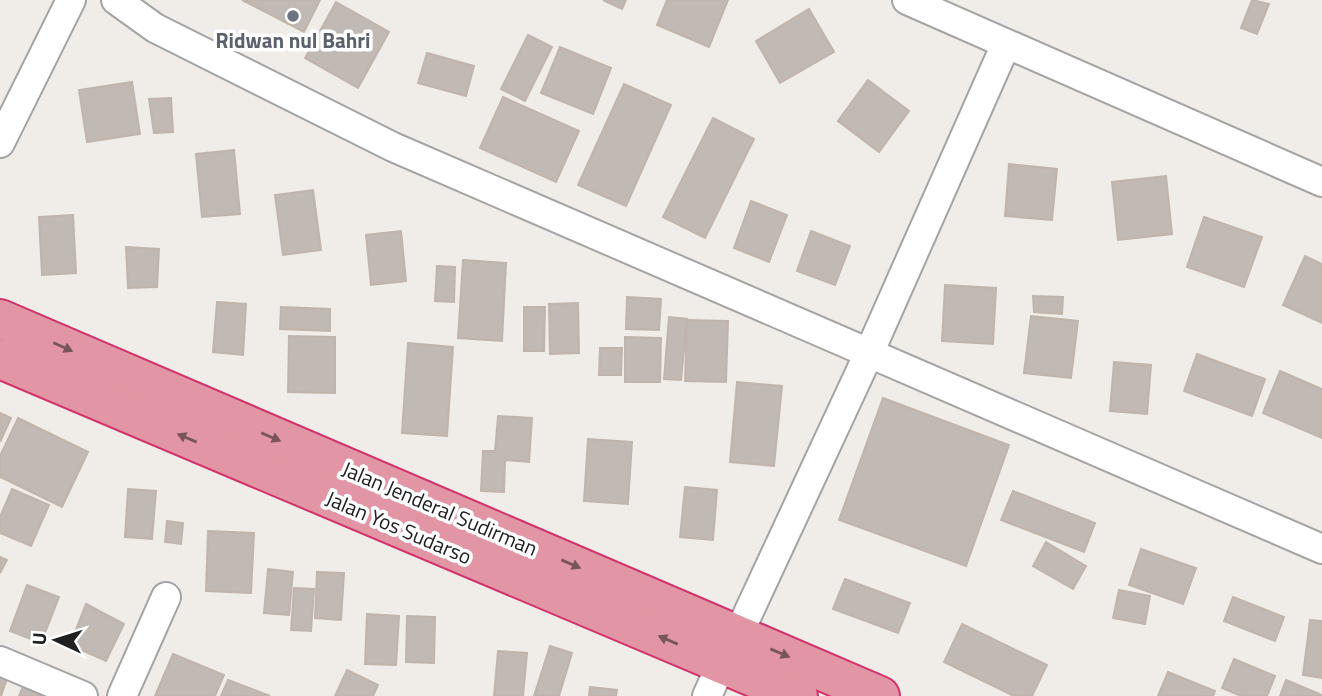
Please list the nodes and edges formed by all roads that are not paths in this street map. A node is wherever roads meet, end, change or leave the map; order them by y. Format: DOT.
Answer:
graph roads {
  1 [pos="71,0"];
  2 [pos="116,0"];
  3 [pos="908,0"];
  4 [pos="1006,44"];
  5 [pos="0,143"];
  6 [pos="1322,182"];
  7 [pos="0,319"];
  8 [pos="870,351"];
  9 [pos="0,359"];
  10 [pos="1322,549"];
  11 [pos="166,597"];
  12 [pos="0,661"];
  13 [pos="722,665"];
  14 [pos="83,696"];
  15 [pos="122,696"];
  16 [pos="798,696"];
  17 [pos="880,696"];
  1 -- 5 [label="street"];
  2 -- 8 [label="street"];
  3 -- 4 [label="street"];
  4 -- 6 [label="street"];
  4 -- 8 [label="street"];
  7 -- 13 [label="highway, Jalan Jenderal Sudirman, one-way"];
  8 -- 10 [label="street"];
  8 -- 13 [label="street"];
  13 -- 9 [label="highway, Jalan Yos Sudarso, one-way"];
  11 -- 15 [label="street"];
  12 -- 14 [label="street"];
  13 -- 16 [label="highway, Jalan Yos Sudarso"];
  13 -- 17 [label="highway, Jalan Jenderal Sudirman, one-way"];
}
